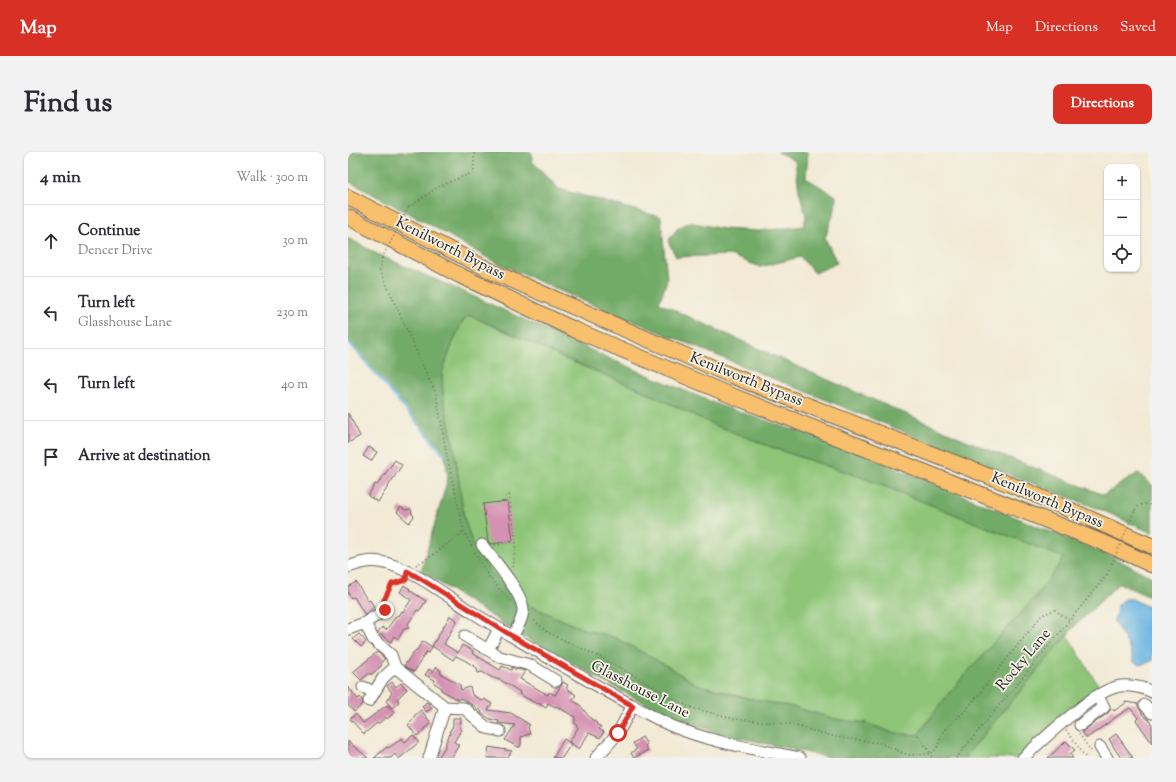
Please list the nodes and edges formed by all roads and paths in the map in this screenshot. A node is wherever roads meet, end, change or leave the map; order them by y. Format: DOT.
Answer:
graph roads {
  1 [pos="474,152"];
  2 [pos="348,197"];
  3 [pos="348,217"];
  4 [pos="505,496"];
  5 [pos="1152,506"];
  6 [pos="464,531"];
  7 [pos="515,542"];
  8 [pos="483,546"];
  9 [pos="1152,546"];
  10 [pos="1152,565"];
  11 [pos="348,567"];
  12 [pos="407,571"];
  13 [pos="512,584"];
  14 [pos="385,610"];
  15 [pos="523,611"];
  16 [pos="1070,620"];
  17 [pos="365,623"];
  18 [pos="348,629"];
  19 [pos="499,629"];
  20 [pos="465,636"];
  21 [pos="512,636"];
  22 [pos="488,650"];
  23 [pos="395,667"];
  24 [pos="556,681"];
  25 [pos="362,687"];
  26 [pos="1152,692"];
  27 [pos="1098,696"];
  28 [pos="633,706"];
  29 [pos="445,707"];
  30 [pos="1078,727"];
  31 [pos="1066,729"];
  32 [pos="500,731"];
  33 [pos="918,735"];
  34 [pos="1100,747"];
  35 [pos="930,754"];
  36 [pos="1031,755"];
  37 [pos="429,758"];
  38 [pos="596,758"];
  39 [pos="800,758"];
  40 [pos="932,758"];
  41 [pos="956,758"];
  42 [pos="1086,758"];
  43 [pos="1107,758"];
  1 -- 6 [label="path, bridge"];
  2 -- 9 [label="highway, Kenilworth Bypass"];
  3 -- 10 [label="highway, Kenilworth Bypass"];
  4 -- 7 [label="path"];
  5 -- 16 [label="path, Rocky Lane, bridge"];
  6 -- 12 [label="path"];
  6 -- 15 [label="path"];
  7 -- 8 [label="path"];
  7 -- 13 [label="path"];
  8 -- 13 [label="street"];
  11 -- 12 [label="street, Glasshouse Lane"];
  12 -- 14 [label="path"];
  12 -- 19 [label="street, Glasshouse Lane"];
  13 -- 15 [label="street"];
  14 -- 17 [label="street"];
  15 -- 21 [label="street"];
  15 -- 35 [label="path"];
  16 -- 35 [label="path"];
  16 -- 41 [label="path, Rocky Lane"];
  17 -- 18 [label="street"];
  17 -- 23 [label="street"];
  19 -- 21 [label="street, Glasshouse Lane"];
  19 -- 22 [label="street"];
  20 -- 22 [label="street"];
  21 -- 28 [label="street, Glasshouse Lane"];
  22 -- 24 [label="street"];
  23 -- 25 [label="street"];
  23 -- 29 [label="street"];
  26 -- 27 [label="street"];
  27 -- 30 [label="street"];
  27 -- 36 [label="street"];
  28 -- 38 [label="street"];
  28 -- 39 [label="street, Glasshouse Lane"];
  29 -- 32 [label="street"];
  29 -- 37 [label="street"];
  30 -- 34 [label="path"];
  31 -- 42 [label="path"];
  33 -- 35 [label="path"];
  34 -- 43 [label="street"];
  35 -- 40 [label="path"];
}
